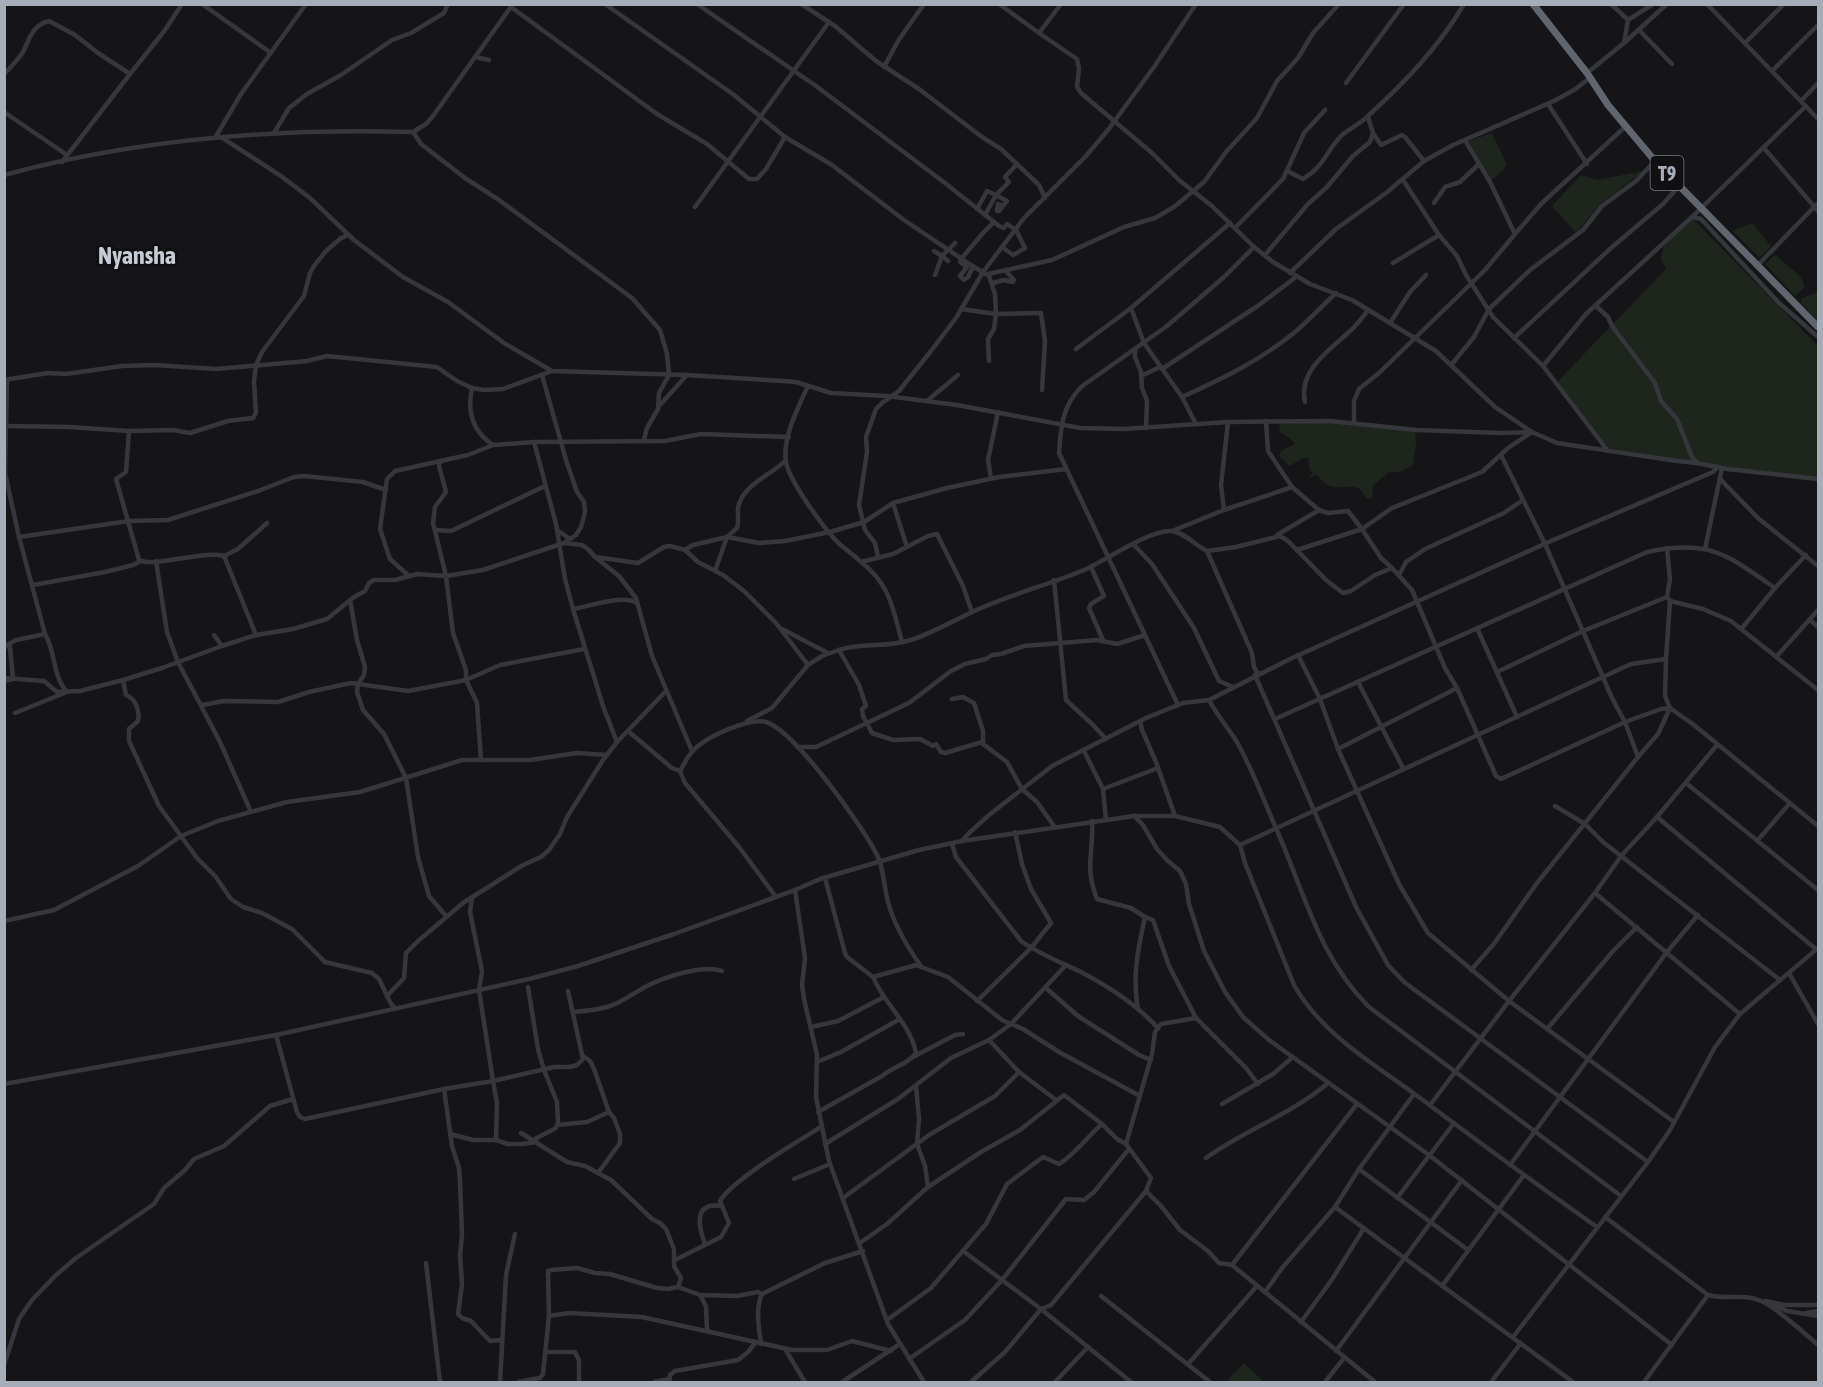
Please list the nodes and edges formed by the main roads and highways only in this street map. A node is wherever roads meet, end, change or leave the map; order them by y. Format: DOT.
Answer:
graph roads {
  1 [pos="1533,4"];
  2 [pos="1818,327"];
  1 -- 2 [label="highway, T9"];
}
